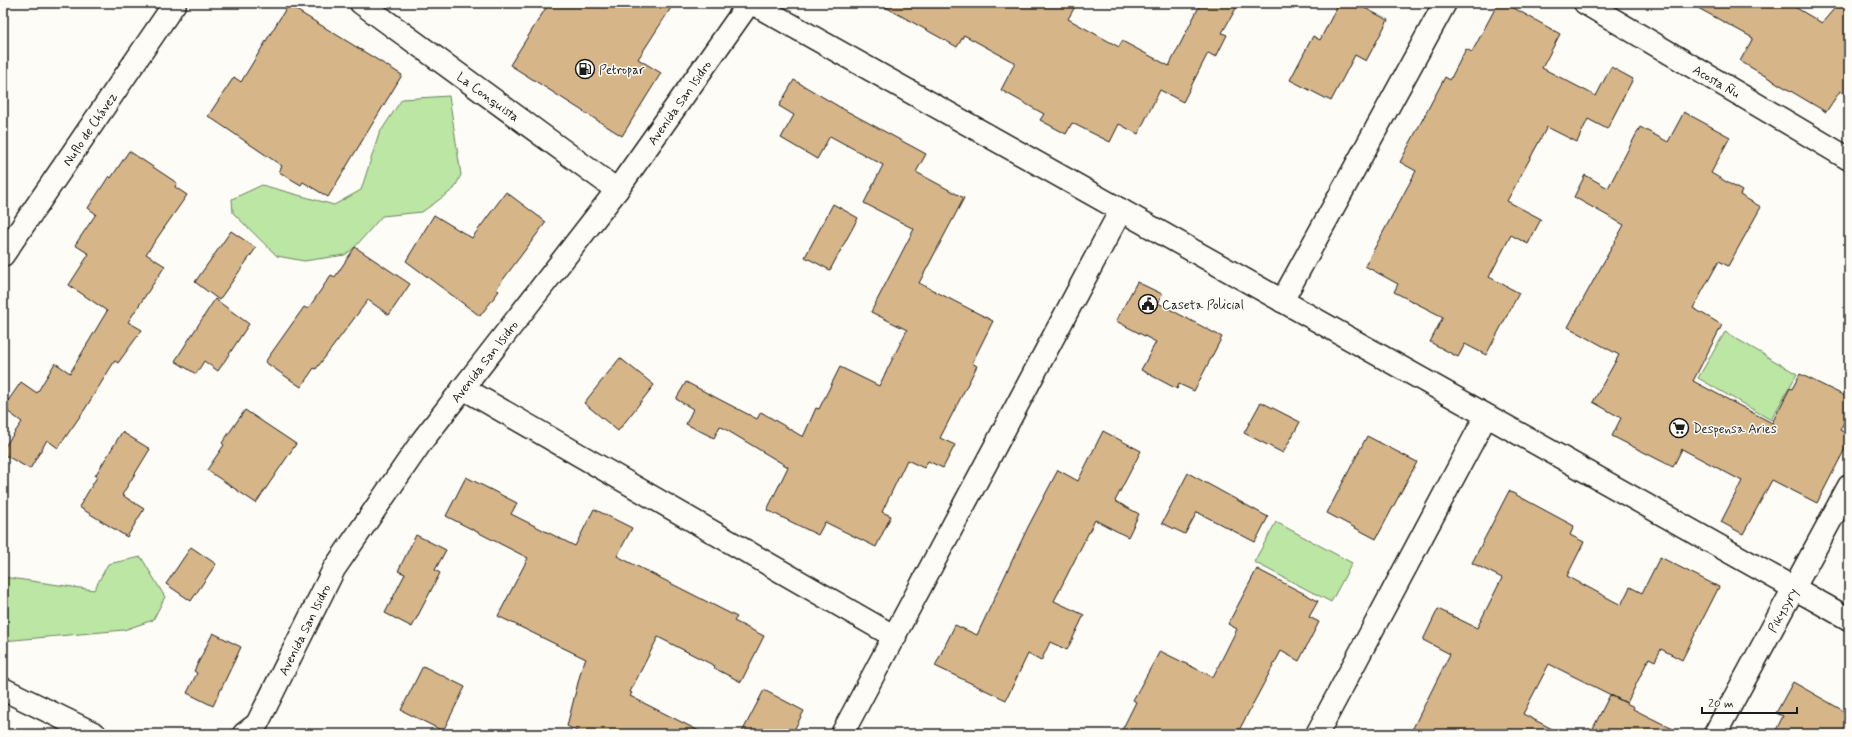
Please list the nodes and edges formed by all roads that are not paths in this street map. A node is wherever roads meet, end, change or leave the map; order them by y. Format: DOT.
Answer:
graph roads {
  1 [pos="174,3"];
  2 [pos="361,3"];
  3 [pos="751,3"];
  4 [pos="1445,3"];
  5 [pos="1585,3"];
  6 [pos="1849,159"];
  7 [pos="617,190"];
  8 [pos="1121,210"];
  9 [pos="3,255"];
  10 [pos="1282,301"];
  11 [pos="464,388"];
  12 [pos="1486,416"];
  13 [pos="1849,486"];
  14 [pos="1793,588"];
  15 [pos="1849,619"];
  16 [pos="895,637"];
  17 [pos="3,690"];
  18 [pos="95,734"];
  19 [pos="244,734"];
  20 [pos="842,734"];
  21 [pos="1316,734"];
  22 [pos="1715,734"];
  1 -- 9 [label="street, Nuflo de Chávez"];
  2 -- 7 [label="street, La Conquista"];
  3 -- 7 [label="street, Avenida San Isidro"];
  3 -- 8 [label="street"];
  4 -- 10 [label="street"];
  5 -- 6 [label="street, Acosta Ñu"];
  7 -- 11 [label="street, Avenida San Isidro"];
  8 -- 10 [label="street"];
  8 -- 16 [label="street"];
  10 -- 12 [label="street"];
  11 -- 16 [label="street"];
  11 -- 19 [label="street, Avenida San Isidro"];
  12 -- 14 [label="street"];
  12 -- 21 [label="street"];
  13 -- 14 [label="street, Pikysyry"];
  14 -- 15 [label="street"];
  14 -- 22 [label="street, Pikysyry"];
  16 -- 20 [label="street"];
  17 -- 18 [label="street"];
}
